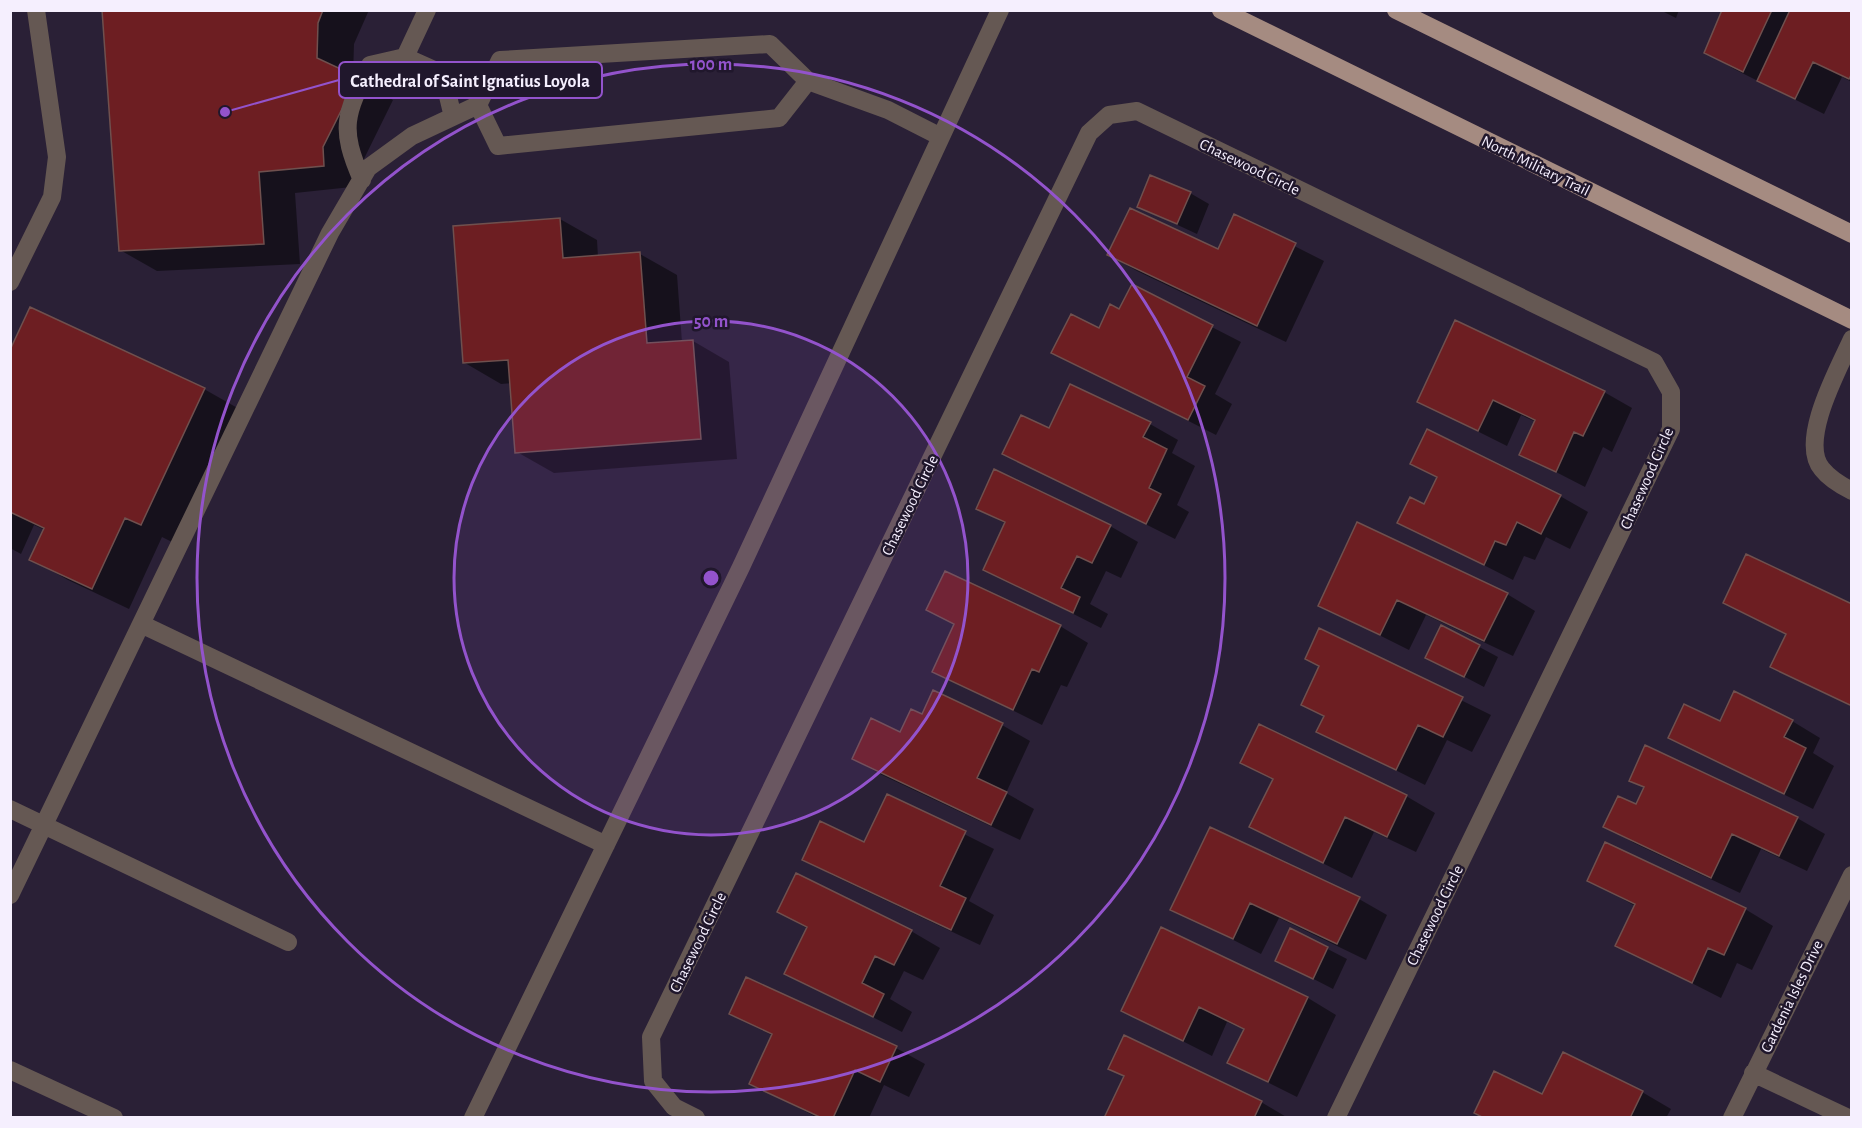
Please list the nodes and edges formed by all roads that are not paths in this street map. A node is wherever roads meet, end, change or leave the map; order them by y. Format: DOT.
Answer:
graph roads {
  1 [pos="36,10"];
  2 [pos="427,10"];
  3 [pos="1000,10"];
  4 [pos="1221,10"];
  5 [pos="1396,10"];
  6 [pos="405,57"];
  7 [pos="808,81"];
  8 [pos="478,105"];
  9 [pos="453,117"];
  10 [pos="941,137"];
  11 [pos="362,180"];
  12 [pos="1851,234"];
  13 [pos="15,262"];
  14 [pos="10,282"];
  15 [pos="1851,320"];
  16 [pos="1851,339"];
  17 [pos="1851,491"];
  18 [pos="141,624"];
  19 [pos="10,809"];
  20 [pos="44,825"];
  21 [pos="606,845"];
  22 [pos="1851,875"];
  23 [pos="10,895"];
  24 [pos="288,942"];
  25 [pos="10,1070"];
  26 [pos="1753,1073"];
  27 [pos="114,1118"];
  28 [pos="473,1118"];
  29 [pos="696,1118"];
  30 [pos="1336,1118"];
  31 [pos="1732,1118"];
  32 [pos="1848,1118"];
  1 -- 13 [label="street"];
  2 -- 6 [label="street"];
  3 -- 10 [label="street"];
  4 -- 15 [label="main road, North Military Trail"];
  5 -- 12 [label="main road"];
  6 -- 9 [label="street"];
  6 -- 11 [label="street"];
  7 -- 8 [label="street"];
  7 -- 8 [label="street"];
  7 -- 10 [label="street"];
  8 -- 9 [label="street"];
  9 -- 11 [label="street"];
  10 -- 21 [label="street"];
  11 -- 18 [label="street"];
  13 -- 14 [label="street"];
  16 -- 17 [label="street"];
  18 -- 20 [label="street"];
  18 -- 21 [label="street"];
  19 -- 20 [label="street"];
  20 -- 23 [label="street"];
  20 -- 24 [label="street"];
  21 -- 28 [label="street"];
  22 -- 26 [label="street, Gardenia Isles Drive"];
  25 -- 27 [label="street"];
  26 -- 31 [label="street, Gardenia Isles Drive"];
  26 -- 32 [label="street"];
  29 -- 30 [label="street, Chasewood Circle"];
}
